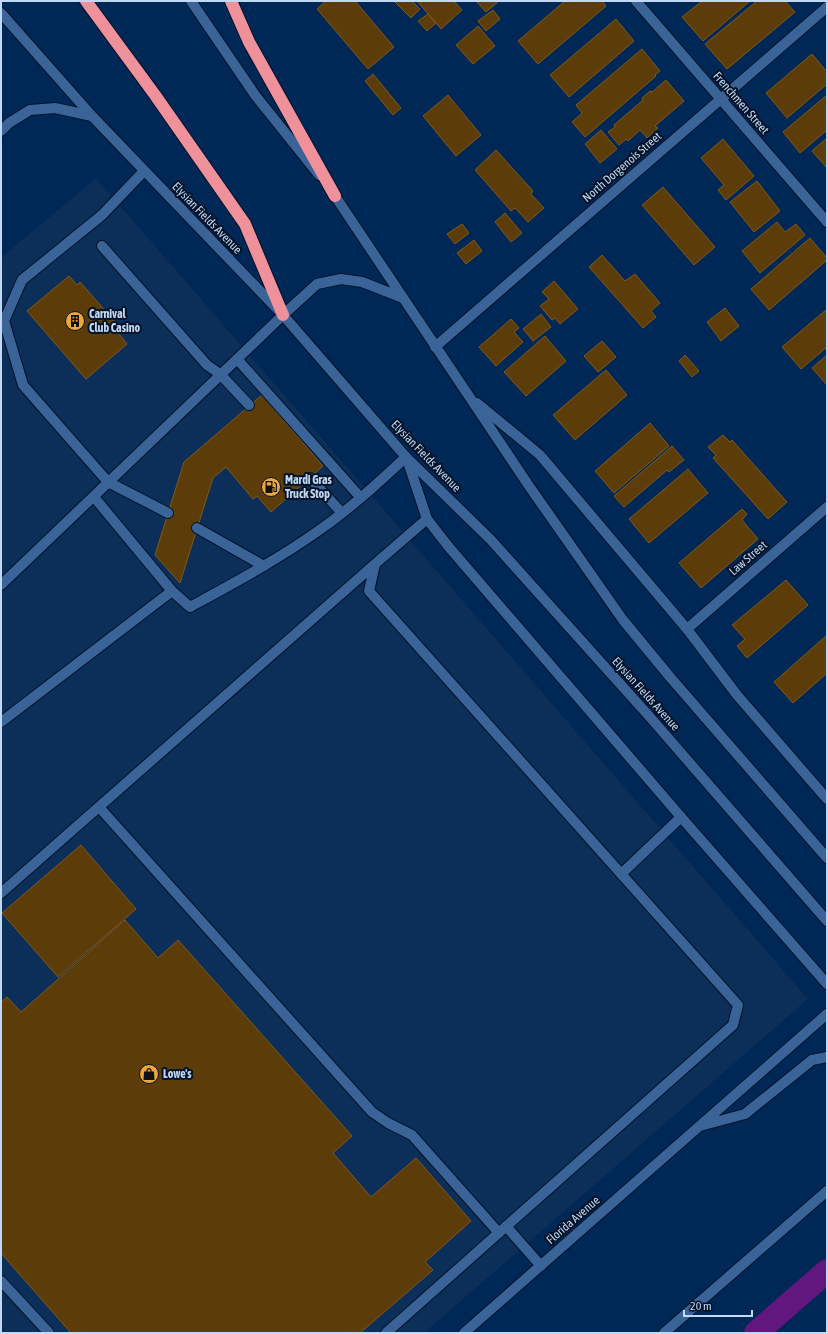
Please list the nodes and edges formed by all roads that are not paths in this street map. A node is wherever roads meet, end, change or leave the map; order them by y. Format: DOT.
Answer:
graph roads {
  1 [pos="86,1"];
  2 [pos="191,1"];
  3 [pos="231,1"];
  4 [pos="636,1"];
  5 [pos="827,8"];
  6 [pos="1,13"];
  7 [pos="720,100"];
  8 [pos="92,116"];
  9 [pos="1,131"];
  10 [pos="144,171"];
  11 [pos="335,196"];
  12 [pos="827,222"];
  13 [pos="102,246"];
  14 [pos="403,298"];
  15 [pos="283,315"];
  16 [pos="435,347"];
  17 [pos="238,359"];
  18 [pos="220,374"];
  19 [pos="467,394"];
  20 [pos="249,405"];
  21 [pos="406,457"];
  22 [pos="310,478"];
  23 [pos="108,482"];
  24 [pos="94,497"];
  25 [pos="361,498"];
  26 [pos="827,507"];
  27 [pos="342,512"];
  28 [pos="168,513"];
  29 [pos="427,519"];
  30 [pos="197,528"];
  31 [pos="375,564"];
  32 [pos="264,566"];
  33 [pos="1,585"];
  34 [pos="172,591"];
  35 [pos="686,629"];
  36 [pos="1,722"];
  37 [pos="827,799"];
  38 [pos="99,806"];
  39 [pos="681,818"];
  40 [pos="827,858"];
  41 [pos="620,874"];
  42 [pos="1,893"];
  43 [pos="827,921"];
  44 [pos="827,984"];
  45 [pos="827,1014"];
  46 [pos="827,1057"];
  47 [pos="698,1126"];
  48 [pos="827,1191"];
  49 [pos="503,1229"];
  50 [pos="541,1266"];
  51 [pos="1,1281"];
  52 [pos="48,1333"];
  53 [pos="386,1333"];
  54 [pos="464,1333"];
  55 [pos="664,1333"];
  1 -- 15 [label="highway"];
  2 -- 11 [label="main road"];
  3 -- 11 [label="highway"];
  4 -- 7 [label="main road, Frenchmen Street"];
  5 -- 7 [label="main road, North Dorgenois Street"];
  6 -- 8 [label="main road, Elysian Fields Avenue"];
  7 -- 12 [label="main road, Frenchmen Street"];
  7 -- 16 [label="main road, North Dorgenois Street"];
  8 -- 9 [label="main road"];
  8 -- 10 [label="main road, Elysian Fields Avenue"];
  10 -- 15 [label="main road, Elysian Fields Avenue"];
  10 -- 23 [label="main road"];
  11 -- 14 [label="main road"];
  13 -- 18 [label="main road"];
  14 -- 15 [label="main road"];
  14 -- 16 [label="main road"];
  15 -- 17 [label="main road"];
  15 -- 21 [label="main road, Elysian Fields Avenue"];
  16 -- 19 [label="main road"];
  17 -- 18 [label="main road"];
  17 -- 25 [label="main road"];
  18 -- 20 [label="main road"];
  18 -- 23 [label="main road"];
  19 -- 35 [label="main road"];
  19 -- 40 [label="main road"];
  21 -- 25 [label="main road"];
  21 -- 29 [label="main road"];
  21 -- 43 [label="main road, Elysian Fields Avenue"];
  22 -- 27 [label="main road"];
  23 -- 24 [label="main road"];
  23 -- 28 [label="main road"];
  24 -- 33 [label="main road"];
  24 -- 34 [label="main road"];
  25 -- 27 [label="main road"];
  26 -- 35 [label="main road, Law Street"];
  27 -- 32 [label="main road"];
  29 -- 31 [label="main road"];
  29 -- 39 [label="main road"];
  30 -- 32 [label="main road"];
  31 -- 38 [label="main road"];
  31 -- 41 [label="main road"];
  32 -- 34 [label="main road"];
  34 -- 36 [label="main road"];
  35 -- 37 [label="main road"];
  38 -- 42 [label="main road"];
  38 -- 49 [label="main road"];
  39 -- 41 [label="main road"];
  39 -- 44 [label="main road"];
  41 -- 49 [label="main road"];
  45 -- 47 [label="main road, Florida Avenue"];
  46 -- 47 [label="main road, Florida Avenue"];
  47 -- 50 [label="main road, Florida Avenue"];
  48 -- 55 [label="main road"];
  49 -- 50 [label="main road"];
  49 -- 53 [label="main road"];
  50 -- 54 [label="main road, Florida Avenue"];
  51 -- 52 [label="main road"];
}
